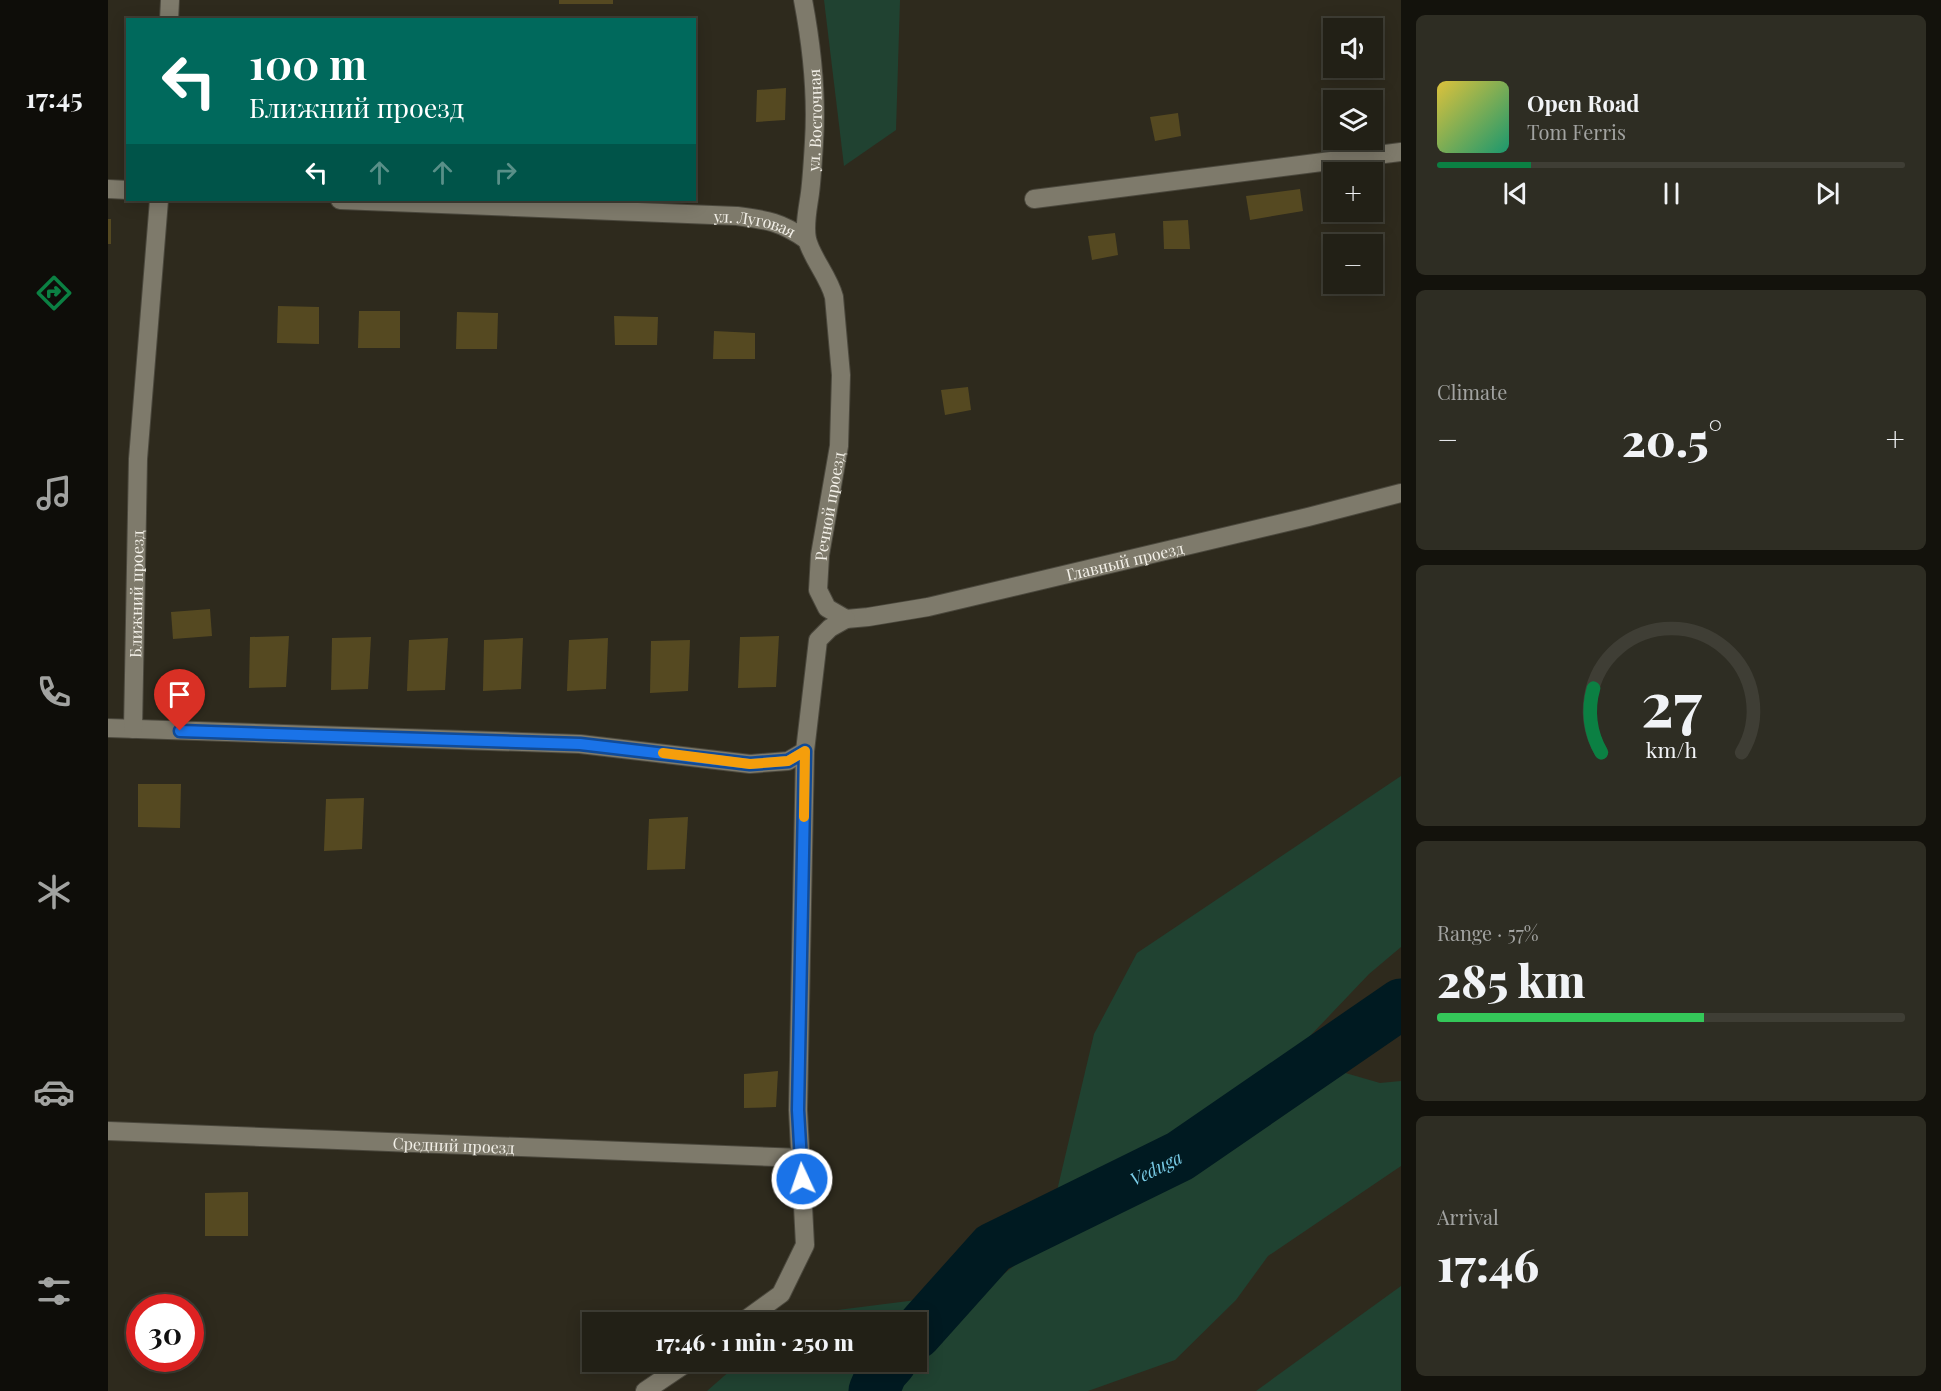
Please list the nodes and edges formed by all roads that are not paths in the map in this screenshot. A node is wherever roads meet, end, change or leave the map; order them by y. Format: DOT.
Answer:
graph roads {
  1 [pos="170,0"];
  2 [pos="803,0"];
  3 [pos="169,18"];
  4 [pos="1401,152"];
  5 [pos="108,189"];
  6 [pos="126,190"];
  7 [pos="1034,199"];
  8 [pos="159,201"];
  9 [pos="365,201"];
  10 [pos="807,240"];
  11 [pos="1401,493"];
  12 [pos="846,619"];
  13 [pos="108,728"];
  14 [pos="132,729"];
  15 [pos="805,751"];
  16 [pos="108,1131"];
  17 [pos="801,1158"];
  18 [pos="756,1312"];
  19 [pos="673,1372"];
  20 [pos="645,1391"];
  1 -- 3 [label="street"];
  2 -- 10 [label="street, ул. Восточная"];
  4 -- 7 [label="street"];
  5 -- 6 [label="street"];
  8 -- 14 [label="street, Ближний проезд"];
  9 -- 10 [label="street, ул. Луговая"];
  10 -- 12 [label="street, Речной проезд"];
  11 -- 12 [label="street, Главный проезд"];
  12 -- 15 [label="street"];
  13 -- 14 [label="street"];
  14 -- 15 [label="street"];
  15 -- 17 [label="street"];
  16 -- 17 [label="street, Средний проезд"];
  17 -- 18 [label="street"];
  19 -- 20 [label="street"];
}
